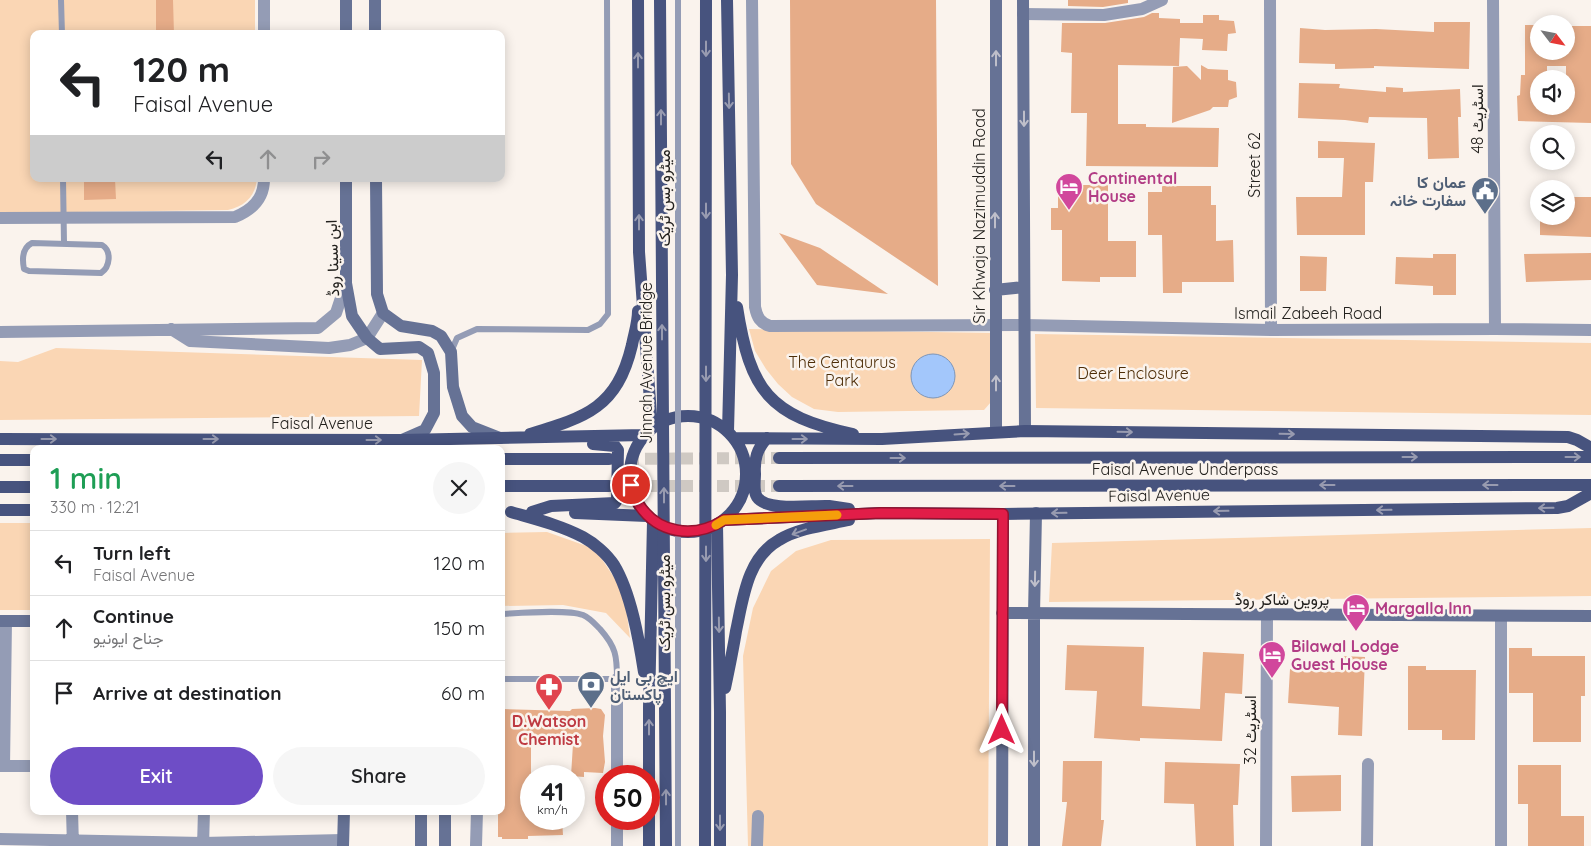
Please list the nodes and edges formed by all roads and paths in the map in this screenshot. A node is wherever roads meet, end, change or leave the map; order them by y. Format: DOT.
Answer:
graph roads {
  1 [pos="61,0"];
  2 [pos="264,0"];
  3 [pos="346,0"];
  4 [pos="375,0"];
  5 [pos="607,0"];
  6 [pos="638,0"];
  7 [pos="660,0"];
  8 [pos="678,0"];
  9 [pos="706,0"];
  10 [pos="727,0"];
  11 [pos="752,0"];
  12 [pos="1023,0"];
  13 [pos="1270,0"];
  14 [pos="1493,0"];
  15 [pos="1156,1"];
  16 [pos="994,3"];
  17 [pos="1023,14"];
  18 [pos="62,30"];
  19 [pos="264,30"];
  20 [pos="346,30"];
  21 [pos="375,30"];
  22 [pos="63,182"];
  23 [pos="263,182"];
  24 [pos="346,182"];
  25 [pos="376,182"];
  26 [pos="0,218"];
  27 [pos="63,218"];
  28 [pos="64,243"];
  29 [pos="639,252"];
  30 [pos="732,275"];
  31 [pos="346,283"];
  32 [pos="1024,287"];
  33 [pos="995,290"];
  34 [pos="383,313"];
  35 [pos="1024,325"];
  36 [pos="996,326"];
  37 [pos="171,329"];
  38 [pos="1495,329"];
  39 [pos="1271,330"];
  40 [pos="1591,330"];
  41 [pos="0,332"];
  42 [pos="367,338"];
  43 [pos="451,352"];
  44 [pos="452,387"];
  45 [pos="434,390"];
  46 [pos="1024,431"];
  47 [pos="648,432"];
  48 [pos="996,432"];
  49 [pos="731,434"];
  50 [pos="500,438"];
  51 [pos="515,438"];
  52 [pos="547,438"];
  53 [pos="767,438"];
  54 [pos="0,439"];
  55 [pos="882,439"];
  56 [pos="402,440"];
  57 [pos="1591,448"];
  58 [pos="1591,457"];
  59 [pos="779,458"];
  60 [pos="505,459"];
  61 [pos="609,459"];
  62 [pos="0,460"];
  63 [pos="30,460"];
  64 [pos="1591,485"];
  65 [pos="505,486"];
  66 [pos="609,486"];
  67 [pos="779,486"];
  68 [pos="0,487"];
  69 [pos="30,487"];
  70 [pos="1591,493"];
  71 [pos="0,510"];
  72 [pos="30,510"];
  73 [pos="506,512"];
  74 [pos="532,512"];
  75 [pos="881,513"];
  76 [pos="1036,513"];
  77 [pos="1003,514"];
  78 [pos="650,518"];
  79 [pos="720,522"];
  80 [pos="1002,613"];
  81 [pos="505,614"];
  82 [pos="1034,614"];
  83 [pos="1267,615"];
  84 [pos="1501,616"];
  85 [pos="1591,616"];
  86 [pos="3,621"];
  87 [pos="30,621"];
  88 [pos="505,679"];
  89 [pos="617,679"];
  90 [pos="649,707"];
  91 [pos="720,712"];
  92 [pos="1368,764"];
  93 [pos="617,765"];
  94 [pos="2,766"];
  95 [pos="30,766"];
  96 [pos="72,815"];
  97 [pos="204,815"];
  98 [pos="344,815"];
  99 [pos="421,815"];
  100 [pos="445,815"];
  101 [pos="476,815"];
  102 [pos="758,816"];
  103 [pos="617,830"];
  104 [pos="0,839"];
  105 [pos="73,843"];
  106 [pos="343,843"];
  107 [pos="203,845"];
  108 [pos="421,846"];
  109 [pos="445,846"];
  110 [pos="476,846"];
  111 [pos="617,846"];
  112 [pos="649,846"];
  113 [pos="666,846"];
  114 [pos="678,846"];
  115 [pos="705,846"];
  116 [pos="720,846"];
  117 [pos="757,846"];
  118 [pos="1002,846"];
  119 [pos="1034,846"];
  120 [pos="1266,846"];
  121 [pos="1367,846"];
  122 [pos="1501,846"];
  1 -- 18 [label="lane"];
  2 -- 19 [label="street"];
  3 -- 20 [label="main road"];
  4 -- 21 [label="main road"];
  5 -- 43 [label="lane"];
  29 -- 6 [label="main road, one-way"];
  113 -- 7 [label="main road, Jinnah Avenue Bridge, one-way, bridge"];
  8 -- 114 [label="lane, میٹرو بس ٹریک, bridge"];
  9 -- 115 [label="main road, one-way, bridge"];
  10 -- 30 [label="main road, one-way"];
  11 -- 36 [label="street, Ismail Zabeeh Road"];
  12 -- 17 [label="main road"];
  13 -- 39 [label="street, Street 62"];
  14 -- 38 [label="street, اسٹریٹ 48"];
  15 -- 17 [label="street"];
  33 -- 16 [label="main road, Sir Khwaja Nazimuddin Road, one-way"];
  17 -- 32 [label="main road, one-way"];
  22 -- 27 [label="lane"];
  23 -- 27 [label="street"];
  24 -- 31 [label="main road, ابن سینا روڈ"];
  25 -- 34 [label="main road"];
  26 -- 27 [label="street"];
  27 -- 28 [label="lane"];
  28 -- 28 [label="lane"];
  29 -- 47 [label="main road"];
  29 -- 51 [label="main road"];
  30 -- 49 [label="main road"];
  30 -- 55 [label="main road"];
  31 -- 37 [label="street"];
  31 -- 42 [label="main road, ابن سینا روڈ"];
  32 -- 33 [label="main road"];
  32 -- 35 [label="main road"];
  33 -- 36 [label="main road, Sir Khwaja Nazimuddin Road"];
  34 -- 42 [label="street"];
  34 -- 43 [label="main road"];
  35 -- 36 [label="street, Ismail Zabeeh Road"];
  35 -- 39 [label="street, Ismail Zabeeh Road"];
  35 -- 46 [label="main road"];
  48 -- 36 [label="main road, Sir Khwaja Nazimuddin Road, one-way"];
  37 -- 41 [label="street"];
  37 -- 42 [label="street"];
  38 -- 39 [label="street, Ismail Zabeeh Road"];
  38 -- 40 [label="street, Ismail Zabeeh Road"];
  42 -- 45 [label="main road, ابن سینا روڈ"];
  43 -- 44 [label="main road"];
  44 -- 45 [label="main road"];
  44 -- 50 [label="main road"];
  45 -- 56 [label="main road, ابن سینا روڈ"];
  46 -- 48 [label="main road"];
  46 -- 57 [label="main road, one-way"];
  47 -- 49 [label="main road"];
  47 -- 52 [label="main road, Faisal Avenue"];
  47 -- 78 [label="main road"];
  55 -- 48 [label="main road, one-way"];
  49 -- 53 [label="main road"];
  49 -- 79 [label="main road"];
  50 -- 51 [label="main road, Faisal Avenue"];
  50 -- 56 [label="main road, Faisal Avenue"];
  51 -- 52 [label="main road, Faisal Avenue"];
  52 -- 74 [label="main road"];
  53 -- 55 [label="main road, one-way"];
  53 -- 75 [label="main road"];
  54 -- 56 [label="main road, Faisal Avenue, one-way"];
  59 -- 58 [label="main road, Faisal Avenue Underpass, one-way"];
  60 -- 61 [label="main road"];
  62 -- 63 [label="main road"];
  64 -- 67 [label="main road, Faisal Avenue Underpass, one-way"];
  65 -- 66 [label="main road"];
  68 -- 69 [label="main road"];
  70 -- 76 [label="main road, Faisal Avenue, one-way"];
  71 -- 72 [label="main road"];
  73 -- 74 [label="main road"];
  73 -- 90 [label="main road"];
  74 -- 78 [label="main road"];
  75 -- 77 [label="main road, Faisal Avenue"];
  75 -- 79 [label="main road, Faisal Avenue"];
  75 -- 91 [label="main road, one-way"];
  76 -- 77 [label="main road, Faisal Avenue"];
  76 -- 82 [label="main road, one-way"];
  77 -- 80 [label="main road"];
  78 -- 79 [label="main road"];
  78 -- 90 [label="main road"];
  79 -- 91 [label="main road, one-way"];
  80 -- 82 [label="main road, پروین شاکر روڈ"];
  80 -- 118 [label="main road"];
  81 -- 89 [label="lane"];
  82 -- 83 [label="main road, پروین شاکر روڈ"];
  82 -- 119 [label="main road, one-way"];
  83 -- 84 [label="main road, پروین شاکر روڈ"];
  83 -- 120 [label="street, اسٹریٹ 32"];
  84 -- 85 [label="main road, پروین شاکر روڈ"];
  84 -- 122 [label="street"];
  86 -- 87 [label="main road"];
  86 -- 94 [label="street"];
  88 -- 89 [label="lane"];
  89 -- 93 [label="street"];
  112 -- 90 [label="main road, one-way"];
  91 -- 116 [label="main road, one-way"];
  92 -- 121 [label="street"];
  94 -- 95 [label="street"];
  96 -- 105 [label="street"];
  97 -- 107 [label="street"];
  98 -- 106 [label="main road"];
  99 -- 108 [label="main road"];
  100 -- 109 [label="main road"];
  101 -- 110 [label="street"];
  102 -- 117 [label="street"];
  103 -- 111 [label="street"];
  104 -- 105 [label="street"];
  105 -- 107 [label="street"];
  106 -- 107 [label="street"];
}
